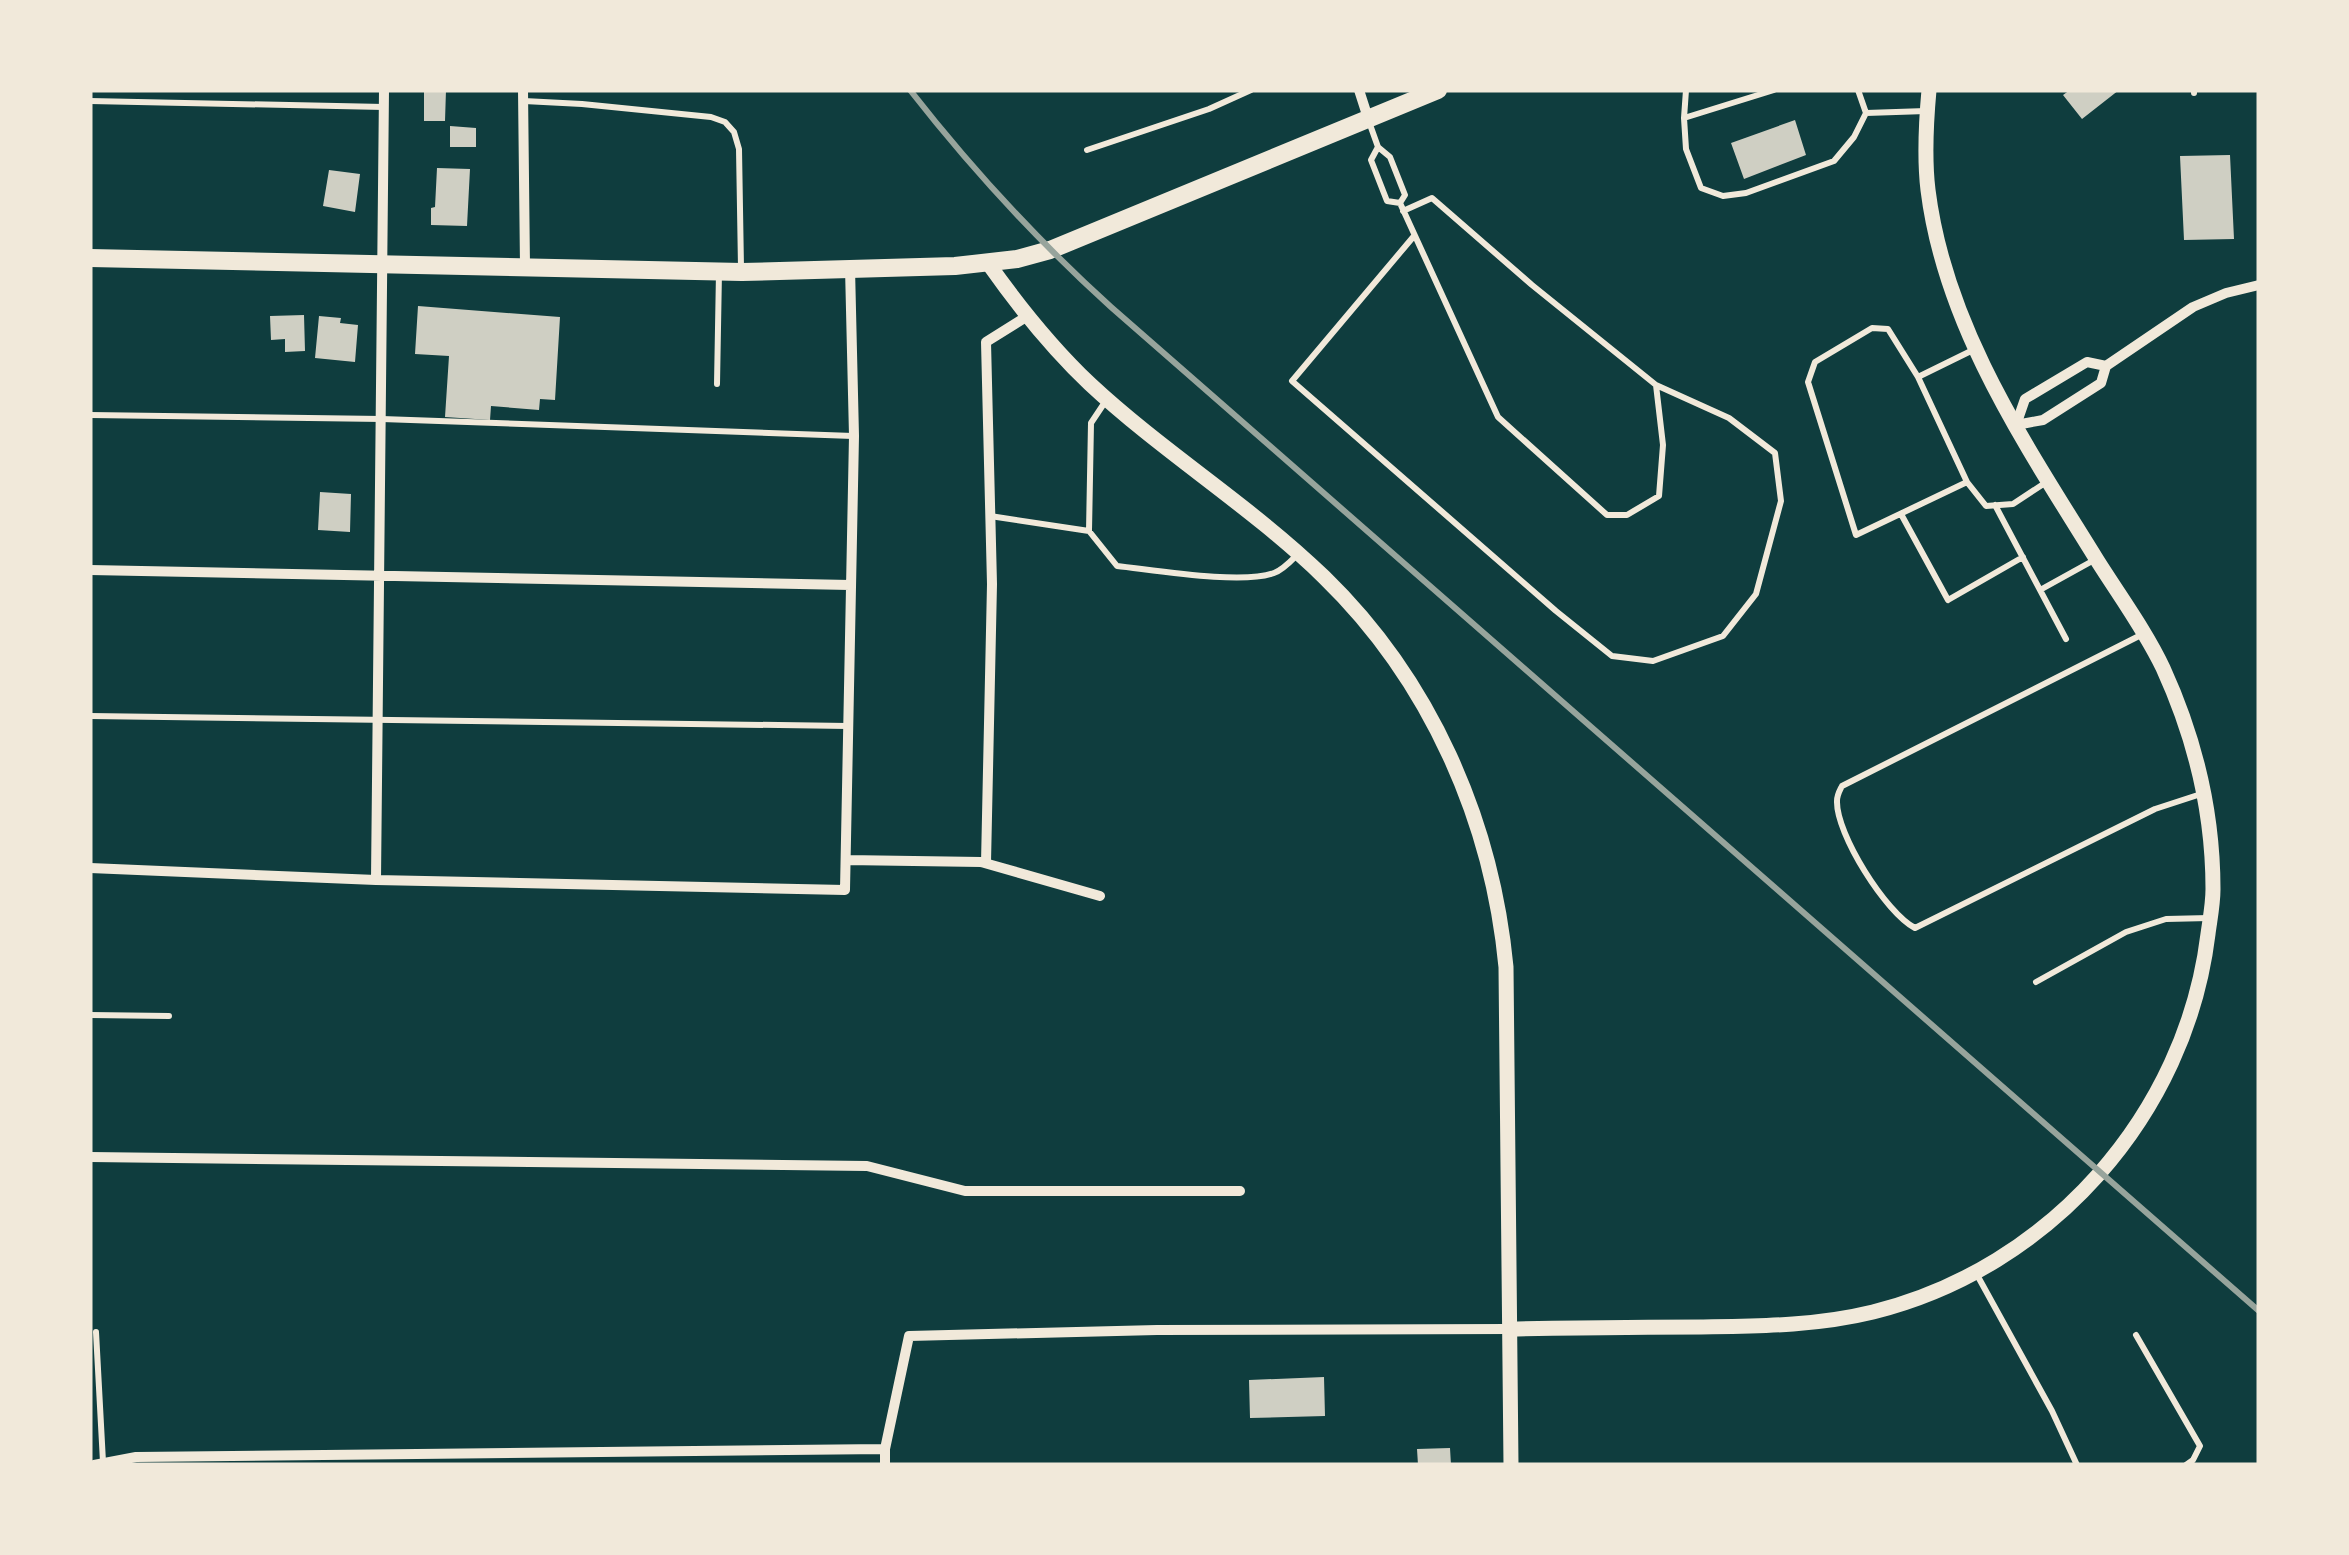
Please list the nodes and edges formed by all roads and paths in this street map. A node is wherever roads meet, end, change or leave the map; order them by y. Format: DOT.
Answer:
graph roads {
  1 [pos="384,90"];
  2 [pos="1252,90"];
  3 [pos="1359,90"];
  4 [pos="1438,90"];
  5 [pos="1686,90"];
  6 [pos="1774,90"];
  7 [pos="1858,90"];
  8 [pos="1929,90"];
  9 [pos="523,95"];
  10 [pos="90,101"];
  11 [pos="384,107"];
  12 [pos="1927,111"];
  13 [pos="1866,113"];
  14 [pos="1368,118"];
  15 [pos="1684,118"];
  16 [pos="1378,147"];
  17 [pos="1087,150"];
  18 [pos="1401,207"];
  19 [pos="1414,236"];
  20 [pos="90,258"];
  21 [pos="383,263"];
  22 [pos="988,263"];
  23 [pos="525,266"];
  24 [pos="850,268"];
  25 [pos="720,271"];
  26 [pos="742,272"];
  27 [pos="2259,285"];
  28 [pos="1026,317"];
  29 [pos="1974,350"];
  30 [pos="2106,366"];
  31 [pos="1918,377"];
  32 [pos="717,384"];
  33 [pos="1656,385"];
  34 [pos="1107,400"];
  35 [pos="90,415"];
  36 [pos="382,419"];
  37 [pos="2016,425"];
  38 [pos="854,436"];
  39 [pos="2049,480"];
  40 [pos="1967,482"];
  41 [pos="1995,505"];
  42 [pos="1900,514"];
  43 [pos="989,516"];
  44 [pos="1089,531"];
  45 [pos="1298,554"];
  46 [pos="2023,558"];
  47 [pos="2096,559"];
  48 [pos="90,570"];
  49 [pos="381,576"];
  50 [pos="850,585"];
  51 [pos="2040,590"];
  52 [pos="2144,634"];
  53 [pos="2066,639"];
  54 [pos="90,716"];
  55 [pos="378,719"];
  56 [pos="848,726"];
  57 [pos="2204,793"];
  58 [pos="846,860"];
  59 [pos="981,862"];
  60 [pos="90,868"];
  61 [pos="376,880"];
  62 [pos="1100,896"];
  63 [pos="2210,918"];
  64 [pos="2036,982"];
  65 [pos="90,1015"];
  66 [pos="169,1016"];
  67 [pos="90,1156"];
  68 [pos="1240,1191"];
  69 [pos="1975,1272"];
  70 [pos="1510,1329"];
  71 [pos="96,1332"];
  72 [pos="2136,1336"];
  73 [pos="885,1449"];
  74 [pos="544,1452"];
  75 [pos="258,1460"];
  76 [pos="99,1464"];
  77 [pos="2075,1464"];
  78 [pos="544,1465"];
  79 [pos="885,1465"];
  80 [pos="1510,1465"];
  81 [pos="2186,1465"];
  1 -- 11 [label="street"];
  2 -- 17 [label="lane"];
  3 -- 14 [label="street"];
  4 -- 14 [label="main road"];
  5 -- 15 [label="lane"];
  6 -- 15 [label="lane"];
  7 -- 13 [label="lane"];
  8 -- 12 [label="street"];
  9 -- 23 [label="street"];
  9 -- 26 [label="lane"];
  10 -- 11 [label="lane"];
  11 -- 21 [label="street"];
  12 -- 13 [label="lane"];
  12 -- 29 [label="street"];
  13 -- 15 [label="lane"];
  14 -- 16 [label="lane"];
  14 -- 22 [label="main road"];
  16 -- 18 [label="lane"];
  16 -- 18 [label="lane"];
  18 -- 19 [label="lane"];
  18 -- 33 [label="lane"];
  19 -- 33 [label="lane"];
  19 -- 33 [label="lane"];
  20 -- 21 [label="main road"];
  21 -- 23 [label="main road"];
  21 -- 36 [label="street"];
  22 -- 24 [label="main road"];
  22 -- 28 [label="street"];
  23 -- 25 [label="main road"];
  24 -- 26 [label="main road"];
  24 -- 38 [label="street"];
  25 -- 26 [label="main road"];
  25 -- 32 [label="lane"];
  27 -- 30 [label="street"];
  28 -- 34 [label="street"];
  28 -- 43 [label="street"];
  29 -- 31 [label="lane"];
  29 -- 37 [label="street"];
  30 -- 37 [label="street"];
  30 -- 37 [label="street"];
  31 -- 40 [label="lane"];
  31 -- 42 [label="lane"];
  34 -- 44 [label="lane"];
  34 -- 45 [label="street"];
  35 -- 36 [label="lane"];
  36 -- 38 [label="lane"];
  36 -- 49 [label="street"];
  37 -- 39 [label="street"];
  38 -- 50 [label="street"];
  39 -- 41 [label="lane"];
  39 -- 47 [label="street"];
  40 -- 41 [label="lane"];
  40 -- 42 [label="lane"];
  41 -- 46 [label="lane"];
  42 -- 46 [label="lane"];
  43 -- 44 [label="lane"];
  43 -- 59 [label="street"];
  44 -- 45 [label="lane"];
  45 -- 70 [label="street"];
  46 -- 51 [label="lane"];
  47 -- 51 [label="lane"];
  47 -- 52 [label="street"];
  48 -- 49 [label="street"];
  49 -- 50 [label="street"];
  49 -- 55 [label="street"];
  50 -- 56 [label="street"];
  51 -- 53 [label="lane"];
  52 -- 57 [label="street"];
  52 -- 57 [label="lane"];
  54 -- 55 [label="lane"];
  55 -- 56 [label="lane"];
  55 -- 61 [label="street"];
  56 -- 58 [label="street"];
  57 -- 63 [label="street"];
  58 -- 59 [label="street"];
  58 -- 61 [label="street"];
  59 -- 62 [label="street"];
  60 -- 61 [label="street"];
  63 -- 64 [label="lane"];
  63 -- 69 [label="street"];
  65 -- 66 [label="lane"];
  67 -- 68 [label="street"];
  69 -- 70 [label="street"];
  69 -- 77 [label="lane"];
  70 -- 73 [label="street"];
  70 -- 80 [label="street"];
  71 -- 76 [label="lane"];
  72 -- 81 [label="lane"];
  73 -- 74 [label="street"];
  73 -- 79 [label="street"];
  74 -- 75 [label="street"];
  74 -- 78 [label="street"];
  75 -- 76 [label="street"];
}
